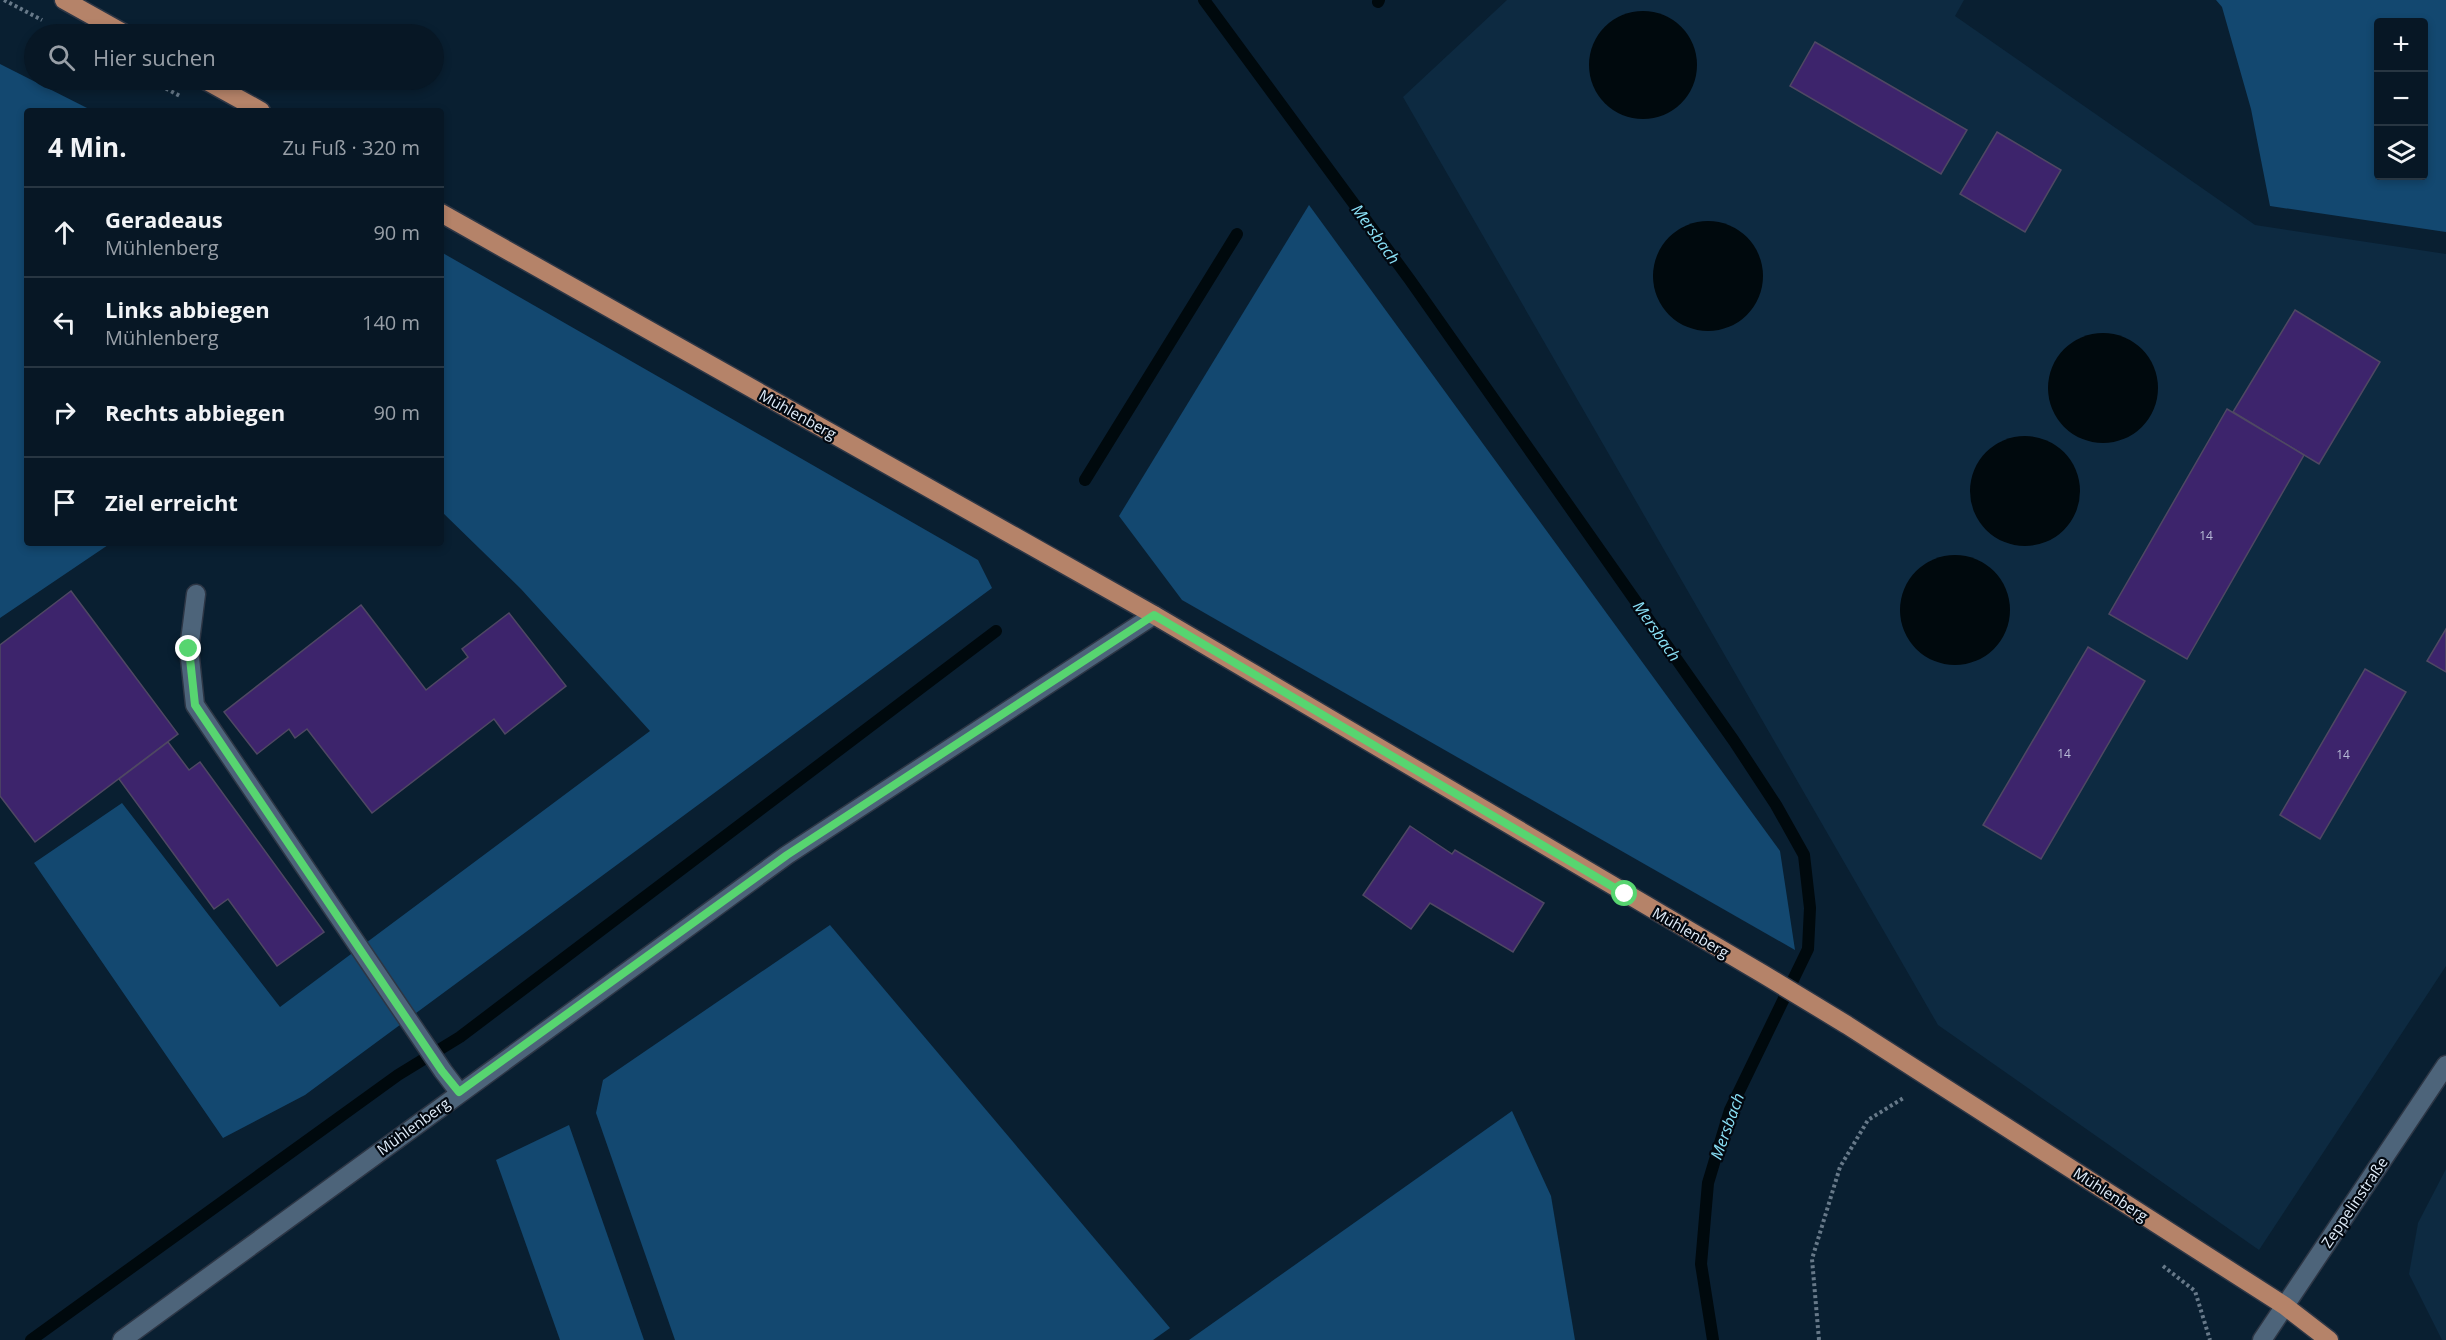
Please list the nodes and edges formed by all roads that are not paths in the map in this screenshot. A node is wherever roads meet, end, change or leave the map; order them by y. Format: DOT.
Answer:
graph roads {
  1 [pos="64,0"];
  2 [pos="107,24"];
  3 [pos="223,90"];
  4 [pos="256,108"];
  5 [pos="444,215"];
  6 [pos="196,594"];
  7 [pos="1154,615"];
  8 [pos="2446,1065"];
  9 [pos="459,1092"];
  10 [pos="2285,1306"];
  11 [pos="122,1340"];
  12 [pos="2262,1340"];
  13 [pos="2328,1340"];
  1 -- 2 [label="main road"];
  3 -- 4 [label="main road"];
  5 -- 7 [label="main road, Mühlenberg"];
  6 -- 9 [label="street"];
  7 -- 9 [label="street, Mühlenberg"];
  7 -- 10 [label="main road, Mühlenberg"];
  8 -- 10 [label="street, Zeppelinstraße"];
  9 -- 11 [label="street, Mühlenberg"];
  10 -- 12 [label="street, Zeppelinstraße"];
  10 -- 13 [label="main road, Mühlenberg"];
}
